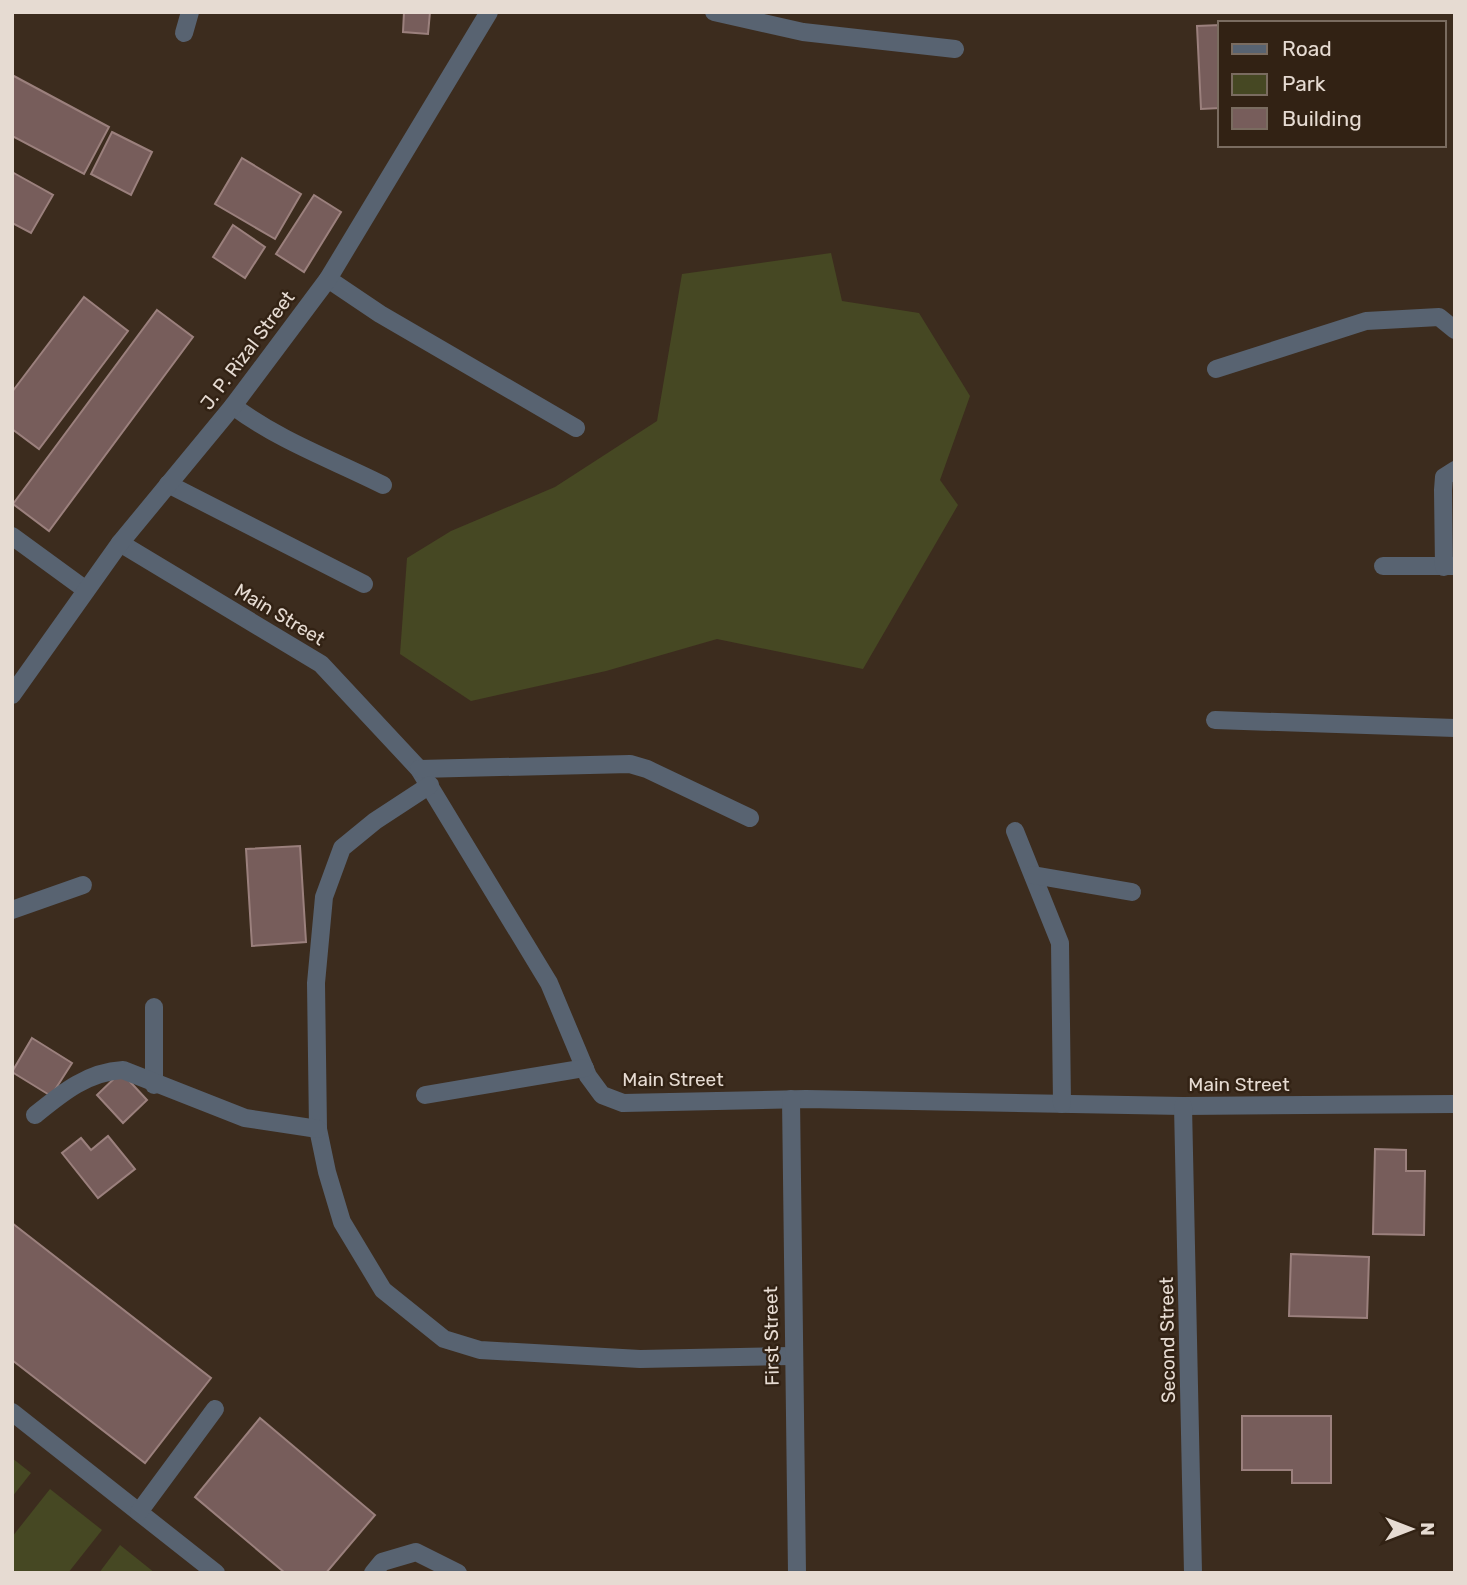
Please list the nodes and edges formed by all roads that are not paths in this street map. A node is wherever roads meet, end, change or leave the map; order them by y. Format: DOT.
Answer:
graph roads {
  1 [pos="190,12"];
  2 [pos="489,12"];
  3 [pos="715,12"];
  4 [pos="184,33"];
  5 [pos="955,49"];
  6 [pos="328,279"];
  7 [pos="1455,330"];
  8 [pos="1216,369"];
  9 [pos="233,406"];
  10 [pos="576,428"];
  11 [pos="1455,470"];
  12 [pos="168,484"];
  13 [pos="383,485"];
  14 [pos="12,536"];
  15 [pos="120,543"];
  16 [pos="1383,566"];
  17 [pos="1449,567"];
  18 [pos="364,584"];
  19 [pos="86,590"];
  20 [pos="12,695"];
  21 [pos="1215,720"];
  22 [pos="1455,728"];
  23 [pos="419,769"];
  24 [pos="430,785"];
  25 [pos="750,818"];
  26 [pos="1015,831"];
  27 [pos="1033,875"];
  28 [pos="83,885"];
  29 [pos="1132,892"];
  30 [pos="12,911"];
  31 [pos="154,1007"];
  32 [pos="585,1068"];
  33 [pos="154,1085"];
  34 [pos="425,1095"];
  35 [pos="791,1099"];
  36 [pos="1062,1104"];
  37 [pos="1455,1104"];
  38 [pos="1183,1106"];
  39 [pos="34,1115"];
  40 [pos="318,1129"];
  41 [pos="792,1356"];
  42 [pos="215,1409"];
  43 [pos="12,1412"];
  44 [pos="139,1512"];
  45 [pos="216,1573"];
  46 [pos="373,1573"];
  47 [pos="458,1573"];
  48 [pos="797,1573"];
  49 [pos="1193,1573"];
  1 -- 4 [label="street"];
  2 -- 6 [label="street, J. P. Rizal Street"];
  3 -- 5 [label="street"];
  6 -- 9 [label="street, J. P. Rizal Street"];
  6 -- 10 [label="street"];
  7 -- 8 [label="street"];
  9 -- 12 [label="street, J. P. Rizal Street"];
  9 -- 13 [label="street"];
  11 -- 17 [label="street"];
  12 -- 15 [label="street, J. P. Rizal Street"];
  12 -- 18 [label="street"];
  14 -- 19 [label="street"];
  15 -- 19 [label="street, J. P. Rizal Street"];
  15 -- 23 [label="street, Main Street"];
  16 -- 17 [label="street"];
  19 -- 20 [label="street, J. P. Rizal Street"];
  21 -- 22 [label="street"];
  23 -- 24 [label="street, Main Street"];
  23 -- 25 [label="street"];
  24 -- 32 [label="street, Main Street"];
  24 -- 40 [label="street"];
  26 -- 27 [label="street"];
  27 -- 29 [label="street"];
  27 -- 36 [label="street"];
  28 -- 30 [label="street"];
  31 -- 33 [label="street"];
  32 -- 34 [label="street"];
  32 -- 35 [label="street, Main Street"];
  33 -- 39 [label="street"];
  33 -- 40 [label="street"];
  35 -- 36 [label="street, Main Street"];
  35 -- 41 [label="street, First Street"];
  36 -- 38 [label="street, Main Street"];
  37 -- 38 [label="street, Main Street"];
  38 -- 49 [label="street, Second Street"];
  40 -- 41 [label="street"];
  41 -- 48 [label="street, First Street"];
  42 -- 44 [label="street"];
  43 -- 44 [label="street"];
  44 -- 45 [label="street"];
  46 -- 47 [label="street"];
}
